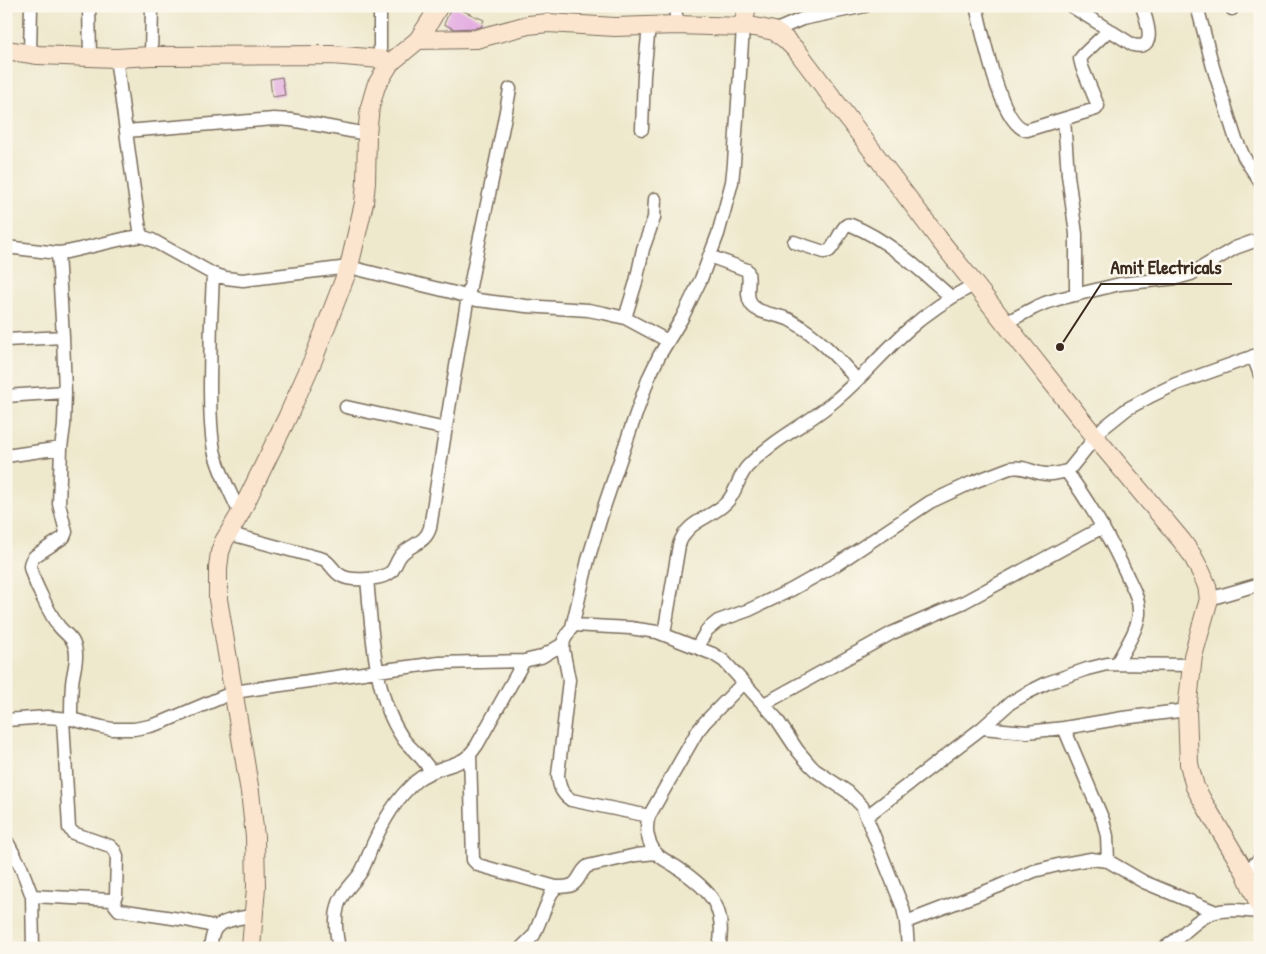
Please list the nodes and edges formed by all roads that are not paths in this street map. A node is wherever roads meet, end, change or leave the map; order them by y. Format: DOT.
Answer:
graph roads {
  1 [pos="31,6"];
  2 [pos="89,6"];
  3 [pos="152,6"];
  4 [pos="380,6"];
  5 [pos="438,6"];
  6 [pos="675,6"];
  7 [pos="747,6"];
  8 [pos="865,6"];
  9 [pos="976,6"];
  10 [pos="1071,6"];
  11 [pos="1142,6"];
  12 [pos="1197,6"];
  13 [pos="677,24"];
  14 [pos="650,26"];
  15 [pos="743,27"];
  16 [pos="1109,30"];
  17 [pos="774,31"];
  18 [pos="418,40"];
  19 [pos="6,50"];
  20 [pos="30,54"];
  21 [pos="90,56"];
  22 [pos="151,56"];
  23 [pos="116,58"];
  24 [pos="385,61"];
  25 [pos="510,89"];
  26 [pos="1064,119"];
  27 [pos="642,129"];
  28 [pos="126,130"];
  29 [pos="367,134"];
  30 [pos="1260,182"];
  31 [pos="655,199"];
  32 [pos="142,236"];
  33 [pos="1260,239"];
  34 [pos="794,242"];
  35 [pos="6,247"];
  36 [pos="58,253"];
  37 [pos="710,256"];
  38 [pos="349,267"];
  39 [pos="213,274"];
  40 [pos="975,284"];
  41 [pos="1076,295"];
  42 [pos="468,297"];
  43 [pos="951,297"];
  44 [pos="625,318"];
  45 [pos="1005,323"];
  46 [pos="64,337"];
  47 [pos="6,340"];
  48 [pos="668,341"];
  49 [pos="1256,355"];
  50 [pos="1260,375"];
  51 [pos="857,380"];
  52 [pos="64,392"];
  53 [pos="6,396"];
  54 [pos="346,408"];
  55 [pos="446,429"];
  56 [pos="1096,438"];
  57 [pos="61,448"];
  58 [pos="6,456"];
  59 [pos="1068,471"];
  60 [pos="240,514"];
  61 [pos="1103,528"];
  62 [pos="227,534"];
  63 [pos="367,579"];
  64 [pos="1260,584"];
  65 [pos="1209,599"];
  66 [pos="572,625"];
  67 [pos="664,634"];
  68 [pos="563,644"];
  69 [pos="697,647"];
  70 [pos="524,661"];
  71 [pos="1117,663"];
  72 [pos="1192,665"];
  73 [pos="377,671"];
  74 [pos="744,683"];
  75 [pos="234,692"];
  76 [pos="764,704"];
  77 [pos="1187,710"];
  78 [pos="67,719"];
  79 [pos="6,720"];
  80 [pos="982,728"];
  81 [pos="1064,728"];
  82 [pos="470,754"];
  83 [pos="432,772"];
  84 [pos="649,816"];
  85 [pos="867,816"];
  86 [pos="6,840"];
  87 [pos="656,853"];
  88 [pos="1260,858"];
  89 [pos="1108,861"];
  90 [pos="1245,872"];
  91 [pos="556,888"];
  92 [pos="32,896"];
  93 [pos="1258,898"];
  94 [pos="114,899"];
  95 [pos="1216,912"];
  96 [pos="1260,912"];
  97 [pos="254,915"];
  98 [pos="906,922"];
  99 [pos="217,927"];
  100 [pos="33,948"];
  101 [pos="210,948"];
  102 [pos="251,948"];
  103 [pos="339,948"];
  104 [pos="521,948"];
  105 [pos="719,948"];
  106 [pos="908,948"];
  107 [pos="1164,948"];
  1 -- 20 [label="street"];
  2 -- 21 [label="street"];
  3 -- 22 [label="street"];
  4 -- 24 [label="street"];
  5 -- 18 [label="street"];
  6 -- 13 [label="street"];
  7 -- 15 [label="street"];
  8 -- 17 [label="street"];
  9 -- 26 [label="street"];
  10 -- 16 [label="street"];
  11 -- 16 [label="street"];
  12 -- 30 [label="street"];
  13 -- 14 [label="street"];
  13 -- 15 [label="street"];
  14 -- 18 [label="street"];
  14 -- 27 [label="street"];
  15 -- 17 [label="street"];
  15 -- 37 [label="street"];
  16 -- 26 [label="street"];
  17 -- 40 [label="street"];
  18 -- 24 [label="street"];
  19 -- 20 [label="street"];
  20 -- 21 [label="street"];
  21 -- 23 [label="street"];
  22 -- 23 [label="street"];
  22 -- 24 [label="street"];
  23 -- 28 [label="street"];
  24 -- 29 [label="street"];
  25 -- 42 [label="street"];
  26 -- 41 [label="street"];
  28 -- 29 [label="street"];
  28 -- 32 [label="street"];
  29 -- 38 [label="street"];
  31 -- 44 [label="street"];
  32 -- 36 [label="street"];
  32 -- 39 [label="street"];
  33 -- 41 [label="street"];
  34 -- 43 [label="street"];
  35 -- 36 [label="street"];
  36 -- 46 [label="street"];
  37 -- 48 [label="street"];
  37 -- 51 [label="street"];
  38 -- 39 [label="street"];
  38 -- 42 [label="street"];
  38 -- 60 [label="street"];
  39 -- 60 [label="street"];
  40 -- 43 [label="street"];
  40 -- 45 [label="street"];
  41 -- 45 [label="street"];
  42 -- 44 [label="street"];
  42 -- 55 [label="street"];
  43 -- 51 [label="street"];
  44 -- 48 [label="street"];
  45 -- 56 [label="street"];
  46 -- 47 [label="street"];
  46 -- 52 [label="street"];
  48 -- 66 [label="street"];
  49 -- 50 [label="street"];
  49 -- 56 [label="street"];
  51 -- 67 [label="street"];
  52 -- 53 [label="street"];
  52 -- 57 [label="street"];
  54 -- 55 [label="street"];
  55 -- 63 [label="street"];
  56 -- 59 [label="street"];
  56 -- 65 [label="street"];
  57 -- 58 [label="street"];
  57 -- 78 [label="street"];
  59 -- 61 [label="street"];
  59 -- 69 [label="street"];
  60 -- 62 [label="street"];
  61 -- 71 [label="street"];
  61 -- 76 [label="street"];
  62 -- 63 [label="street"];
  62 -- 75 [label="street"];
  63 -- 73 [label="street"];
  64 -- 65 [label="street"];
  65 -- 72 [label="street"];
  66 -- 67 [label="street"];
  66 -- 68 [label="street"];
  67 -- 69 [label="street"];
  68 -- 70 [label="street"];
  68 -- 84 [label="street"];
  69 -- 74 [label="street"];
  70 -- 73 [label="street"];
  70 -- 82 [label="street"];
  71 -- 72 [label="street"];
  71 -- 80 [label="street"];
  72 -- 77 [label="street"];
  73 -- 75 [label="street"];
  73 -- 83 [label="street"];
  74 -- 76 [label="street"];
  74 -- 84 [label="street"];
  75 -- 78 [label="street"];
  75 -- 97 [label="street"];
  76 -- 85 [label="street"];
  77 -- 81 [label="street"];
  77 -- 90 [label="street"];
  78 -- 79 [label="street"];
  78 -- 94 [label="street"];
  80 -- 81 [label="street"];
  80 -- 85 [label="street"];
  81 -- 89 [label="street"];
  82 -- 83 [label="street"];
  82 -- 91 [label="street"];
  83 -- 103 [label="street"];
  84 -- 87 [label="street"];
  85 -- 98 [label="street"];
  86 -- 92 [label="street"];
  87 -- 91 [label="street"];
  87 -- 105 [label="street"];
  88 -- 90 [label="street"];
  89 -- 95 [label="street"];
  89 -- 98 [label="street"];
  90 -- 93 [label="street"];
  91 -- 104 [label="street"];
  92 -- 94 [label="street"];
  92 -- 100 [label="street"];
  94 -- 99 [label="street"];
  95 -- 96 [label="street"];
  95 -- 107 [label="street"];
  97 -- 99 [label="street"];
  97 -- 102 [label="street"];
  98 -- 106 [label="street"];
  99 -- 101 [label="street"];
}
